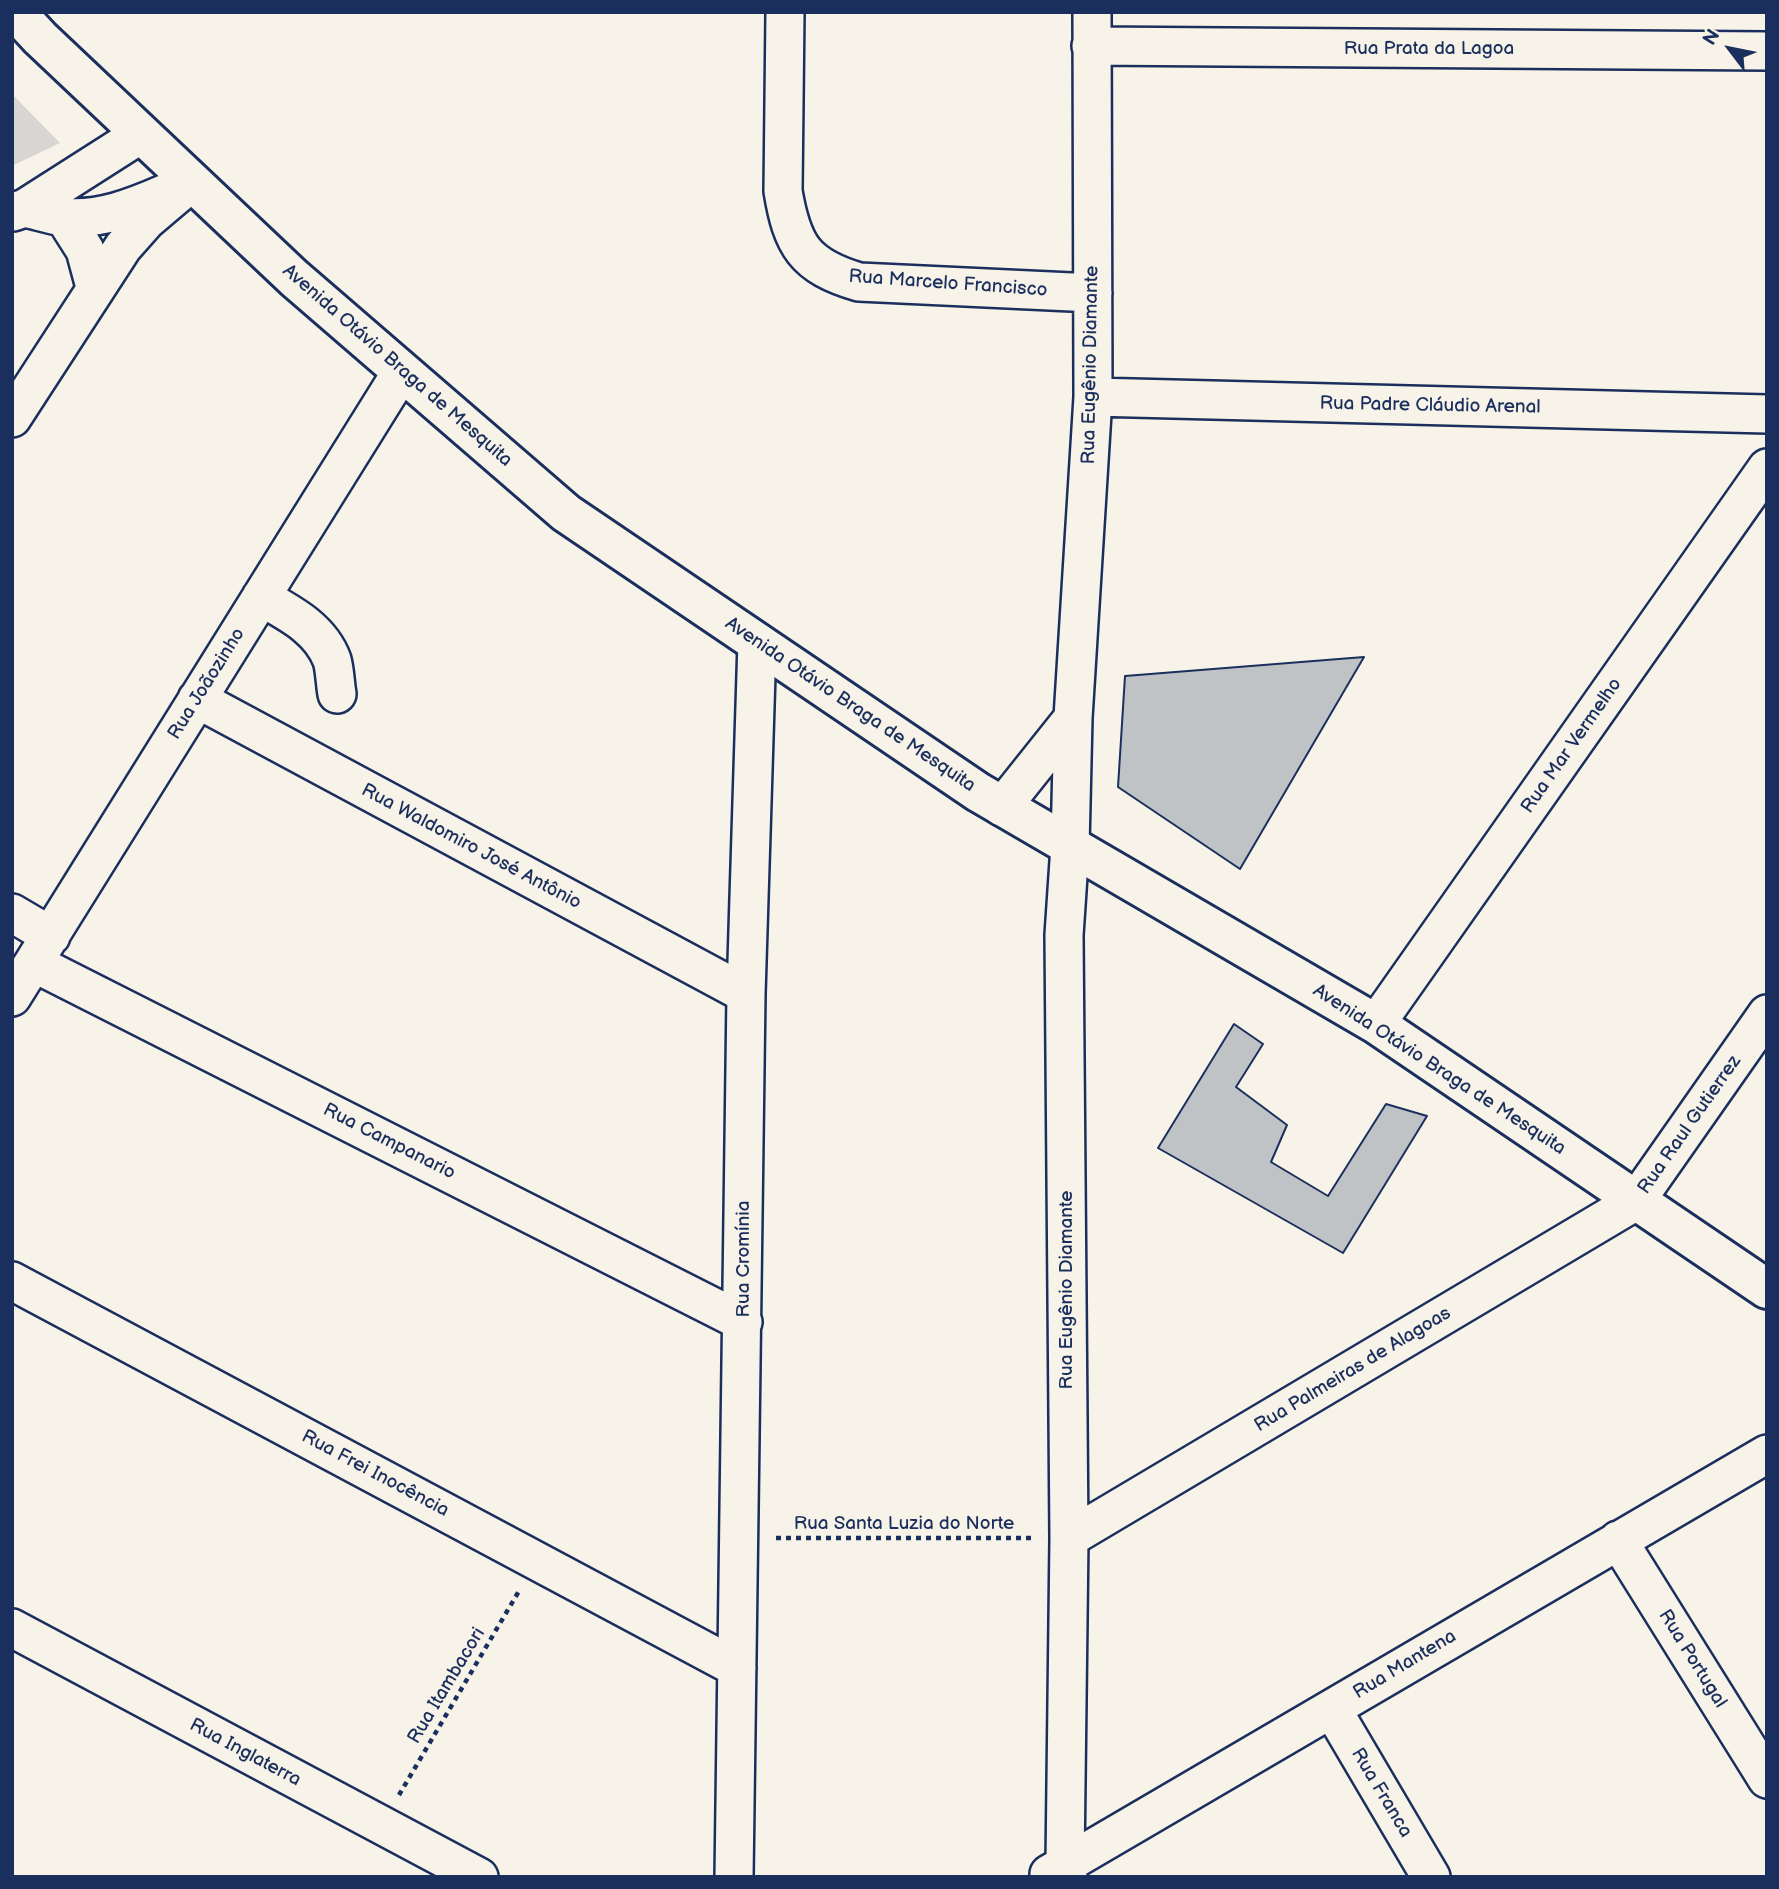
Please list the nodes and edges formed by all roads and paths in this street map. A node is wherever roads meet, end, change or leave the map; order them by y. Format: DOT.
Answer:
graph roads {
  1 [pos="785,12"];
  2 [pos="17,13"];
  3 [pos="1092,29"];
  4 [pos="1767,51"];
  5 [pos="141,134"];
  6 [pos="192,182"];
  7 [pos="19,210"];
  8 [pos="64,217"];
  9 [pos="95,287"];
  10 [pos="1093,293"];
  11 [pos="402,371"];
  12 [pos="1093,397"];
  13 [pos="1767,414"];
  14 [pos="12,418"];
  15 [pos="1767,468"];
  16 [pos="261,597"];
  17 [pos="757,642"];
  18 [pos="337,694"];
  19 [pos="197,699"];
  20 [pos="1073,718"];
  21 [pos="1002,807"];
  22 [pos="1070,846"];
  23 [pos="12,913"];
  24 [pos="42,950"];
  25 [pos="746,994"];
  26 [pos="12,997"];
  27 [pos="1767,1014"];
  28 [pos="1376,1024"];
  29 [pos="1636,1201"];
  30 [pos="12,1281"];
  31 [pos="1767,1289"];
  32 [pos="743,1322"];
  33 [pos="1767,1454"];
  34 [pos="740,1538"];
  35 [pos="1069,1538"];
  36 [pos="1618,1540"];
  37 [pos="537,1560"];
  38 [pos="12,1628"];
  39 [pos="737,1668"];
  40 [pos="1332,1709"];
  41 [pos="1767,1779"];
  42 [pos="380,1826"];
  43 [pos="1059,1872"];
  44 [pos="479,1877"];
  45 [pos="734,1877"];
  46 [pos="1431,1877"];
  1 -- 10 [label="street, Rua Marcelo Francisco"];
  2 -- 5 [label="main road, Avenida Otávio Braga de Mesquita"];
  3 -- 4 [label="street, Rua Prata da Lagoa"];
  3 -- 10 [label="street, Rua Eugênio Diamante"];
  5 -- 6 [label="main road, Avenida Otávio Braga de Mesquita"];
  5 -- 7 [label="street"];
  6 -- 8 [label="street"];
  6 -- 9 [label="street"];
  6 -- 11 [label="main road, Avenida Otávio Braga de Mesquita"];
  7 -- 8 [label="street"];
  8 -- 9 [label="street"];
  9 -- 14 [label="street"];
  10 -- 12 [label="street, Rua Eugênio Diamante"];
  11 -- 16 [label="street, Rua Joãozinho"];
  11 -- 17 [label="main road, Avenida Otávio Braga de Mesquita"];
  12 -- 13 [label="street, Rua Padre Cláudio Arenal"];
  12 -- 20 [label="street, Rua Eugênio Diamante"];
  15 -- 28 [label="street, Rua Mar Vermelho"];
  16 -- 18 [label="street"];
  16 -- 19 [label="street, Rua Joãozinho"];
  17 -- 21 [label="main road, Avenida Otávio Braga de Mesquita"];
  17 -- 25 [label="street, Rua Cromínia"];
  19 -- 24 [label="street, Rua Joãozinho"];
  19 -- 25 [label="street, Rua Waldomiro José Antônio"];
  20 -- 21 [label="street"];
  20 -- 22 [label="street, Rua Eugênio Diamante"];
  21 -- 22 [label="main road, Avenida Otávio Braga de Mesquita"];
  22 -- 28 [label="main road, Avenida Otávio Braga de Mesquita"];
  22 -- 35 [label="street, Rua Eugênio Diamante"];
  23 -- 24 [label="street, Rua Campanario"];
  24 -- 26 [label="street, Rua Joãozinho"];
  24 -- 32 [label="street, Rua Campanario"];
  25 -- 32 [label="street, Rua Cromínia"];
  27 -- 29 [label="street, Rua Raul Gutierrez"];
  28 -- 29 [label="main road, Avenida Otávio Braga de Mesquita"];
  29 -- 31 [label="main road, Avenida Otávio Braga de Mesquita"];
  29 -- 35 [label="street, Rua Palmeiras de Alagoas"];
  30 -- 37 [label="street, Rua Frei Inocência"];
  32 -- 34 [label="street, Rua Cromínia"];
  33 -- 36 [label="street, Rua Mantena"];
  34 -- 35 [label="path, Rua Santa Luzia do Norte"];
  34 -- 39 [label="street, Rua Cromínia"];
  35 -- 43 [label="street, Rua Eugênio Diamante"];
  36 -- 40 [label="street, Rua Mantena"];
  36 -- 41 [label="street, Rua Portugal"];
  37 -- 39 [label="street, Rua Frei Inocência"];
  37 -- 42 [label="path, Rua Itambacori"];
  38 -- 42 [label="street, Rua Inglaterra"];
  39 -- 45 [label="street, Rua Cromínia"];
  40 -- 43 [label="street, Rua Mantena"];
  40 -- 46 [label="street, Rua Franca"];
  42 -- 44 [label="street, Rua Inglaterra"];
}
